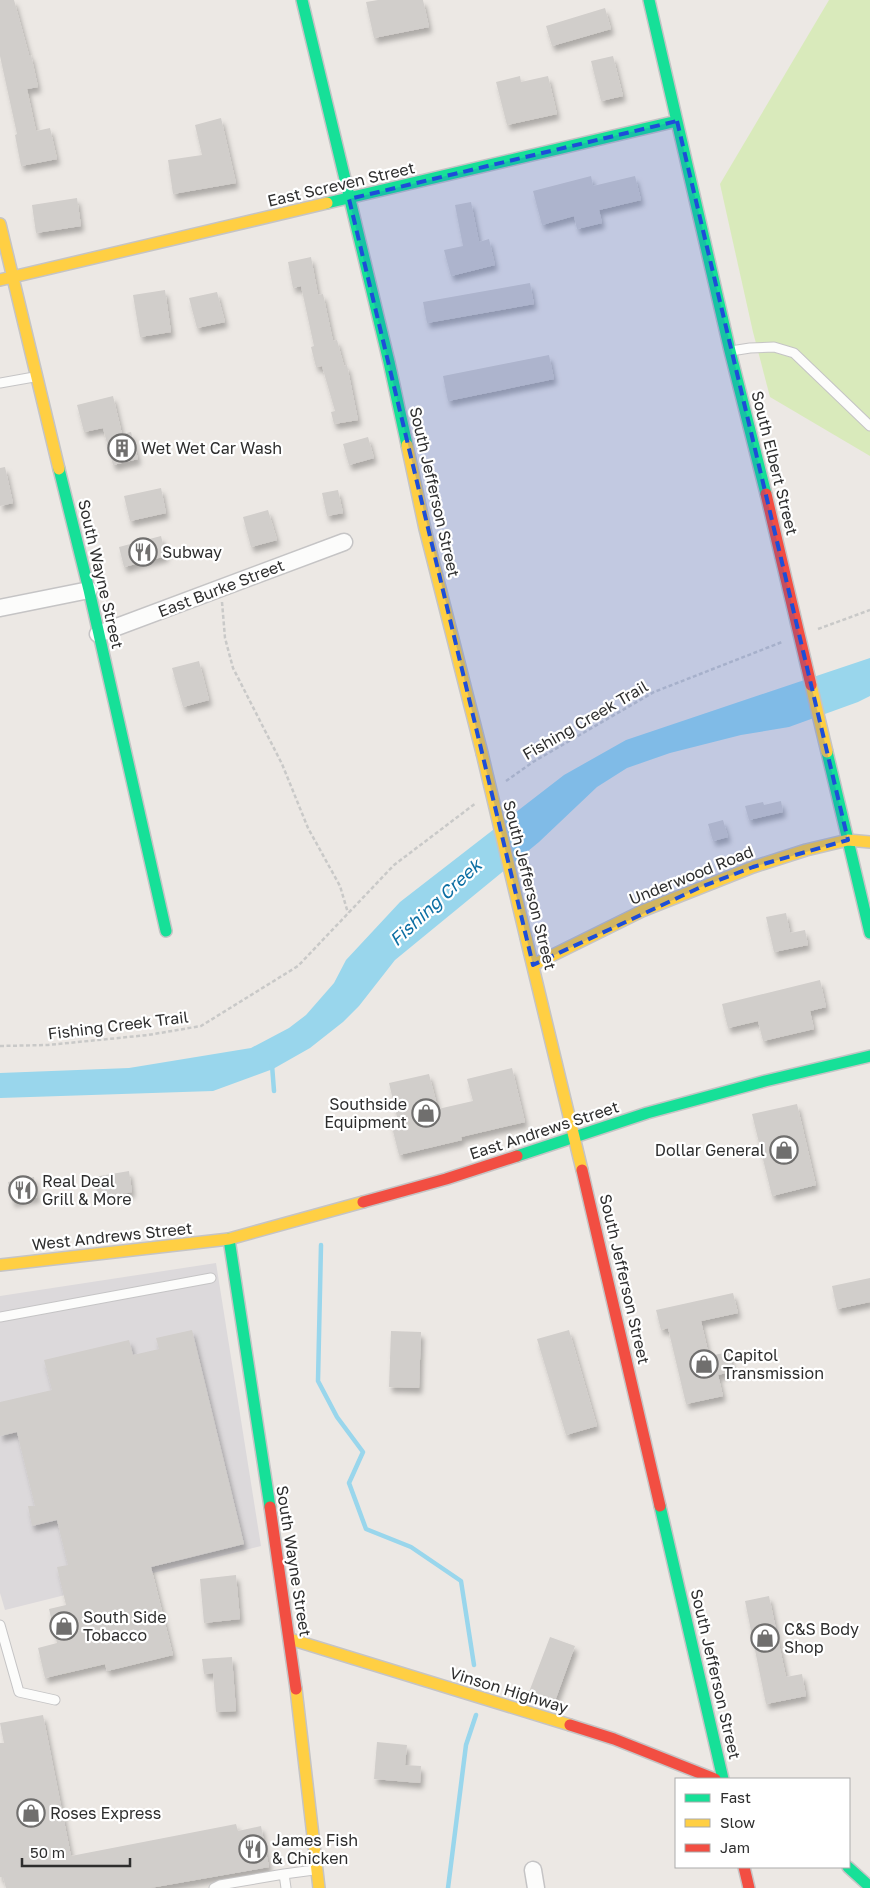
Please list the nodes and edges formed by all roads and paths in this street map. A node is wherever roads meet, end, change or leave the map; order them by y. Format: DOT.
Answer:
graph roads {
  1 [pos="302,0"];
  2 [pos="649,0"];
  3 [pos="678,121"];
  4 [pos="349,199"];
  5 [pos="0,224"];
  6 [pos="13,278"];
  7 [pos="0,280"];
  8 [pos="730,351"];
  9 [pos="36,376"];
  10 [pos="0,383"];
  11 [pos="870,426"];
  12 [pos="344,542"];
  13 [pos="219,589"];
  14 [pos="89,590"];
  15 [pos="0,608"];
  16 [pos="870,610"];
  17 [pos="815,630"];
  18 [pos="98,634"];
  19 [pos="787,640"];
  20 [pos="501,785"];
  21 [pos="477,802"];
  22 [pos="848,840"];
  23 [pos="870,842"];
  24 [pos="348,913"];
  25 [pos="166,931"];
  26 [pos="870,933"];
  27 [pos="533,964"];
  28 [pos="0,1046"];
  29 [pos="870,1056"];
  30 [pos="575,1138"];
  31 [pos="228,1239"];
  32 [pos="0,1265"];
  33 [pos="210,1278"];
  34 [pos="0,1317"];
  35 [pos="0,1625"];
  36 [pos="290,1639"];
  37 [pos="55,1700"];
  38 [pos="712,1778"];
  39 [pos="723,1778"];
  40 [pos="744,1868"];
  41 [pos="849,1868"];
  42 [pos="316,1870"];
  43 [pos="533,1870"];
  44 [pos="284,1874"];
  45 [pos="870,1886"];
  46 [pos="214,1888"];
  47 [pos="286,1888"];
  48 [pos="319,1888"];
  49 [pos="536,1888"];
  50 [pos="749,1888"];
  1 -- 4 [label="street, South Jefferson Street"];
  2 -- 3 [label="street, South Elbert Street"];
  3 -- 4 [label="street, East Screven Street"];
  3 -- 8 [label="street, South Elbert Street"];
  4 -- 6 [label="street, East Screven Street"];
  4 -- 27 [label="street, South Jefferson Street, bridge"];
  5 -- 6 [label="street, South Wayne Street"];
  6 -- 7 [label="street, East Screven Street"];
  6 -- 9 [label="street, South Wayne Street"];
  8 -- 11 [label="lane"];
  8 -- 22 [label="street, South Elbert Street, bridge"];
  9 -- 10 [label="lane"];
  9 -- 14 [label="street, South Wayne Street"];
  12 -- 13 [label="street, East Burke Street"];
  13 -- 18 [label="street, East Burke Street"];
  13 -- 24 [label="path"];
  14 -- 15 [label="street"];
  14 -- 18 [label="street, South Wayne Street"];
  16 -- 17 [label="path"];
  18 -- 25 [label="street, South Wayne Street"];
  19 -- 20 [label="path, Fishing Creek Trail"];
  21 -- 24 [label="path, Fishing Creek Trail"];
  22 -- 23 [label="street, Underwood Road"];
  22 -- 26 [label="street, South Elbert Street"];
  22 -- 27 [label="street, Underwood Road"];
  24 -- 28 [label="path, Fishing Creek Trail"];
  27 -- 30 [label="street, South Jefferson Street"];
  29 -- 30 [label="street, East Andrews Street"];
  30 -- 31 [label="street, East Andrews Street"];
  30 -- 39 [label="street, South Jefferson Street"];
  31 -- 32 [label="street, West Andrews Street"];
  31 -- 36 [label="street, South Wayne Street"];
  33 -- 34 [label="lane"];
  35 -- 37 [label="lane"];
  36 -- 38 [label="street, Vinson Highway"];
  36 -- 42 [label="street, South Wayne Street"];
  40 -- 50 [label="street"];
  41 -- 45 [label="street"];
  42 -- 44 [label="lane"];
  42 -- 48 [label="street, South Wayne Street"];
  43 -- 49 [label="street"];
  44 -- 46 [label="lane"];
  44 -- 47 [label="lane"];
}
